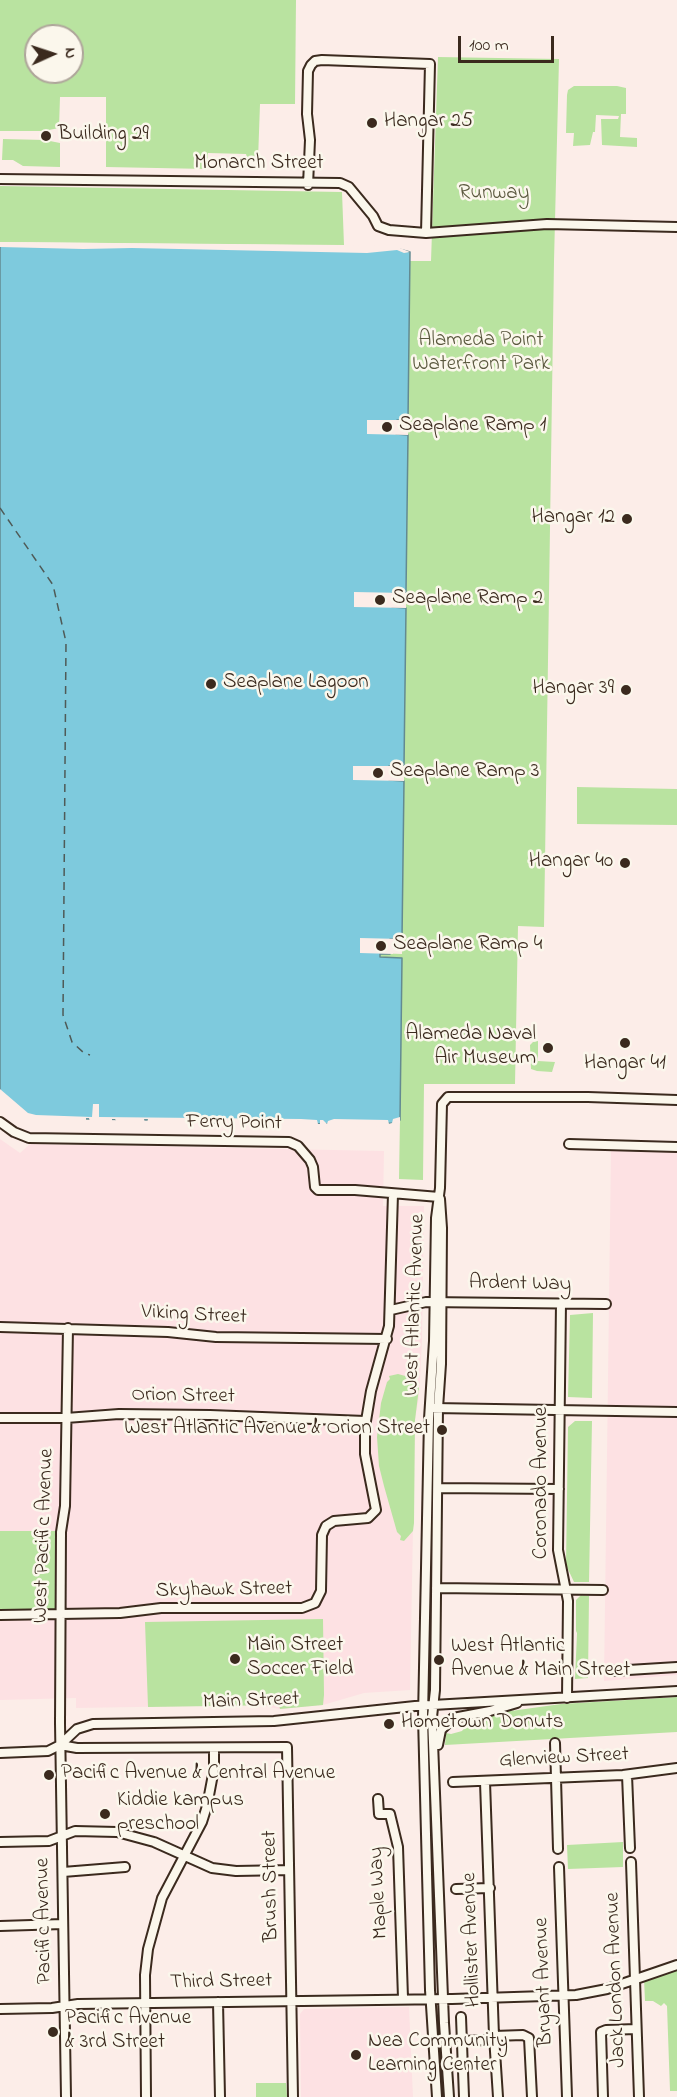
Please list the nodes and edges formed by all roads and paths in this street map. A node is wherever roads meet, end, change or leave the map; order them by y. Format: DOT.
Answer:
graph roads {
  1 [pos="0,179"];
  2 [pos="308,184"];
  3 [pos="677,227"];
  4 [pos="426,233"];
  5 [pos="677,1100"];
  6 [pos="0,1122"];
  7 [pos="569,1144"];
  8 [pos="677,1147"];
  9 [pos="393,1194"];
  10 [pos="439,1197"];
  11 [pos="438,1302"];
  12 [pos="561,1304"];
  13 [pos="606,1304"];
  14 [pos="391,1310"];
  15 [pos="0,1327"];
  16 [pos="68,1328"];
  17 [pos="387,1339"];
  18 [pos="434,1408"];
  19 [pos="561,1409"];
  20 [pos="677,1412"];
  21 [pos="0,1418"];
  22 [pos="66,1418"];
  23 [pos="365,1421"];
  24 [pos="438,1488"];
  25 [pos="559,1489"];
  26 [pos="374,1512"];
  27 [pos="436,1588"];
  28 [pos="566,1589"];
  29 [pos="603,1590"];
  30 [pos="61,1614"];
  31 [pos="0,1615"];
  32 [pos="677,1667"];
  33 [pos="612,1671"];
  34 [pos="677,1691"];
  35 [pos="567,1698"];
  36 [pos="529,1700"];
  37 [pos="433,1705"];
  38 [pos="424,1706"];
  39 [pos="555,1743"];
  40 [pos="60,1745"];
  41 [pos="214,1748"];
  42 [pos="0,1753"];
  43 [pos="677,1768"];
  44 [pos="627,1774"];
  45 [pos="556,1779"];
  46 [pos="453,1782"];
  47 [pos="485,1782"];
  48 [pos="378,1799"];
  49 [pos="437,1833"];
  50 [pos="62,1836"];
  51 [pos="0,1842"];
  52 [pos="630,1848"];
  53 [pos="558,1849"];
  54 [pos="183,1856"];
  55 [pos="631,1862"];
  56 [pos="125,1867"];
  57 [pos="559,1867"];
  58 [pos="289,1870"];
  59 [pos="63,1872"];
  60 [pos="490,1888"];
  61 [pos="456,1889"];
  62 [pos="63,1924"];
  63 [pos="0,1926"];
  64 [pos="677,1965"];
  65 [pos="634,1979"];
  66 [pos="564,1995"];
  67 [pos="492,1997"];
  68 [pos="403,1998"];
  69 [pos="431,1998"];
  70 [pos="443,1998"];
  71 [pos="292,2000"];
  72 [pos="218,2002"];
  73 [pos="144,2003"];
  74 [pos="64,2006"];
  75 [pos="0,2009"];
  76 [pos="460,2017"];
  77 [pos="636,2029"];
  78 [pos="494,2038"];
  79 [pos="462,2041"];
  80 [pos="66,2097"];
  81 [pos="146,2097"];
  82 [pos="220,2097"];
  83 [pos="293,2097"];
  84 [pos="437,2097"];
  85 [pos="449,2097"];
  86 [pos="464,2097"];
  87 [pos="498,2097"];
  88 [pos="532,2097"];
  89 [pos="567,2097"];
  90 [pos="603,2097"];
  91 [pos="639,2097"];
  1 -- 2 [label="street, Monarch Street"];
  2 -- 4 [label="street, Monarch Street"];
  2 -- 4 [label="street"];
  3 -- 4 [label="street, Monarch Street"];
  5 -- 10 [label="street, West Atlantic Avenue"];
  6 -- 9 [label="street, Ferry Point"];
  7 -- 8 [label="street"];
  9 -- 10 [label="street, Ferry Point"];
  9 -- 14 [label="street, West Atlantic Avenue"];
  10 -- 11 [label="street, West Atlantic Avenue"];
  11 -- 12 [label="street, Ardent Way"];
  11 -- 14 [label="street, Ardent Way"];
  11 -- 18 [label="street, West Atlantic Avenue"];
  12 -- 13 [label="street, Ardent Way"];
  12 -- 19 [label="street, Coronado Avenue"];
  14 -- 17 [label="street, West Atlantic Avenue"];
  15 -- 16 [label="street, Viking Street"];
  16 -- 17 [label="street, Viking Street"];
  16 -- 22 [label="street, West Pacific Avenue"];
  17 -- 23 [label="street, West Atlantic Avenue"];
  18 -- 19 [label="street"];
  18 -- 24 [label="street, West Atlantic Avenue"];
  18 -- 38 [label="street, West Atlantic Avenue"];
  19 -- 20 [label="street"];
  19 -- 25 [label="street, Coronado Avenue"];
  21 -- 22 [label="street, Orion Street"];
  22 -- 23 [label="street, Orion Street"];
  22 -- 30 [label="street, West Pacific Avenue"];
  23 -- 26 [label="street, West Atlantic Avenue"];
  24 -- 25 [label="street"];
  24 -- 27 [label="street, West Atlantic Avenue"];
  25 -- 28 [label="street, Coronado Avenue"];
  26 -- 30 [label="street, Skyhawk Street"];
  27 -- 28 [label="street"];
  27 -- 37 [label="street, West Atlantic Avenue"];
  28 -- 29 [label="street"];
  28 -- 35 [label="street, Coronado Avenue"];
  30 -- 31 [label="street, Skyhawk Street"];
  30 -- 40 [label="street, West Pacific Avenue"];
  32 -- 33 [label="street"];
  34 -- 35 [label="street, Main Street"];
  35 -- 36 [label="street, Main Street"];
  36 -- 37 [label="street, Main Street"];
  36 -- 49 [label="street"];
  37 -- 38 [label="street, Main Street"];
  37 -- 49 [label="street, West Atlantic Avenue"];
  38 -- 40 [label="street, Main Street"];
  38 -- 69 [label="street, West Atlantic Avenue"];
  39 -- 45 [label="street"];
  40 -- 41 [label="street"];
  40 -- 42 [label="street"];
  40 -- 50 [label="street, Pacific Avenue"];
  41 -- 54 [label="street"];
  41 -- 58 [label="street, Brush Street"];
  43 -- 44 [label="street, Glenview Street"];
  44 -- 45 [label="street, Glenview Street"];
  44 -- 52 [label="street"];
  45 -- 47 [label="street, Glenview Street"];
  45 -- 53 [label="street"];
  46 -- 47 [label="street, Glenview Street"];
  47 -- 60 [label="street, Hollister Avenue"];
  48 -- 68 [label="street, Maple Way"];
  49 -- 70 [label="street"];
  50 -- 51 [label="street"];
  50 -- 54 [label="street"];
  50 -- 59 [label="street, Pacific Avenue"];
  54 -- 58 [label="street"];
  54 -- 73 [label="street"];
  55 -- 65 [label="street, Jack London Avenue"];
  56 -- 59 [label="street"];
  57 -- 66 [label="street, Bryant Avenue"];
  58 -- 71 [label="street, Brush Street"];
  59 -- 62 [label="street, Pacific Avenue"];
  60 -- 61 [label="street"];
  60 -- 67 [label="street, Hollister Avenue"];
  62 -- 63 [label="street"];
  62 -- 74 [label="street, Pacific Avenue"];
  64 -- 65 [label="street, Third Street"];
  65 -- 66 [label="street, Third Street"];
  65 -- 77 [label="street, Jack London Avenue"];
  66 -- 67 [label="street, Third Street"];
  66 -- 89 [label="street, Bryant Avenue"];
  67 -- 70 [label="street, Third Street"];
  67 -- 78 [label="street, Hollister Avenue"];
  68 -- 69 [label="street, Third Street"];
  68 -- 71 [label="street, Third Street"];
  69 -- 70 [label="street, Third Street"];
  69 -- 84 [label="street, West Atlantic Avenue"];
  70 -- 85 [label="street"];
  71 -- 72 [label="street, Third Street"];
  71 -- 83 [label="street, Brush Street"];
  72 -- 73 [label="street, Third Street"];
  72 -- 82 [label="street"];
  73 -- 74 [label="street, Third Street"];
  73 -- 81 [label="street"];
  74 -- 75 [label="street, Third Street"];
  74 -- 80 [label="street, Pacific Avenue"];
  76 -- 79 [label="street"];
  77 -- 90 [label="street"];
  77 -- 91 [label="street, Jack London Avenue"];
  78 -- 79 [label="street"];
  78 -- 87 [label="street, Hollister Avenue"];
  78 -- 88 [label="street"];
  79 -- 86 [label="street"];
}
